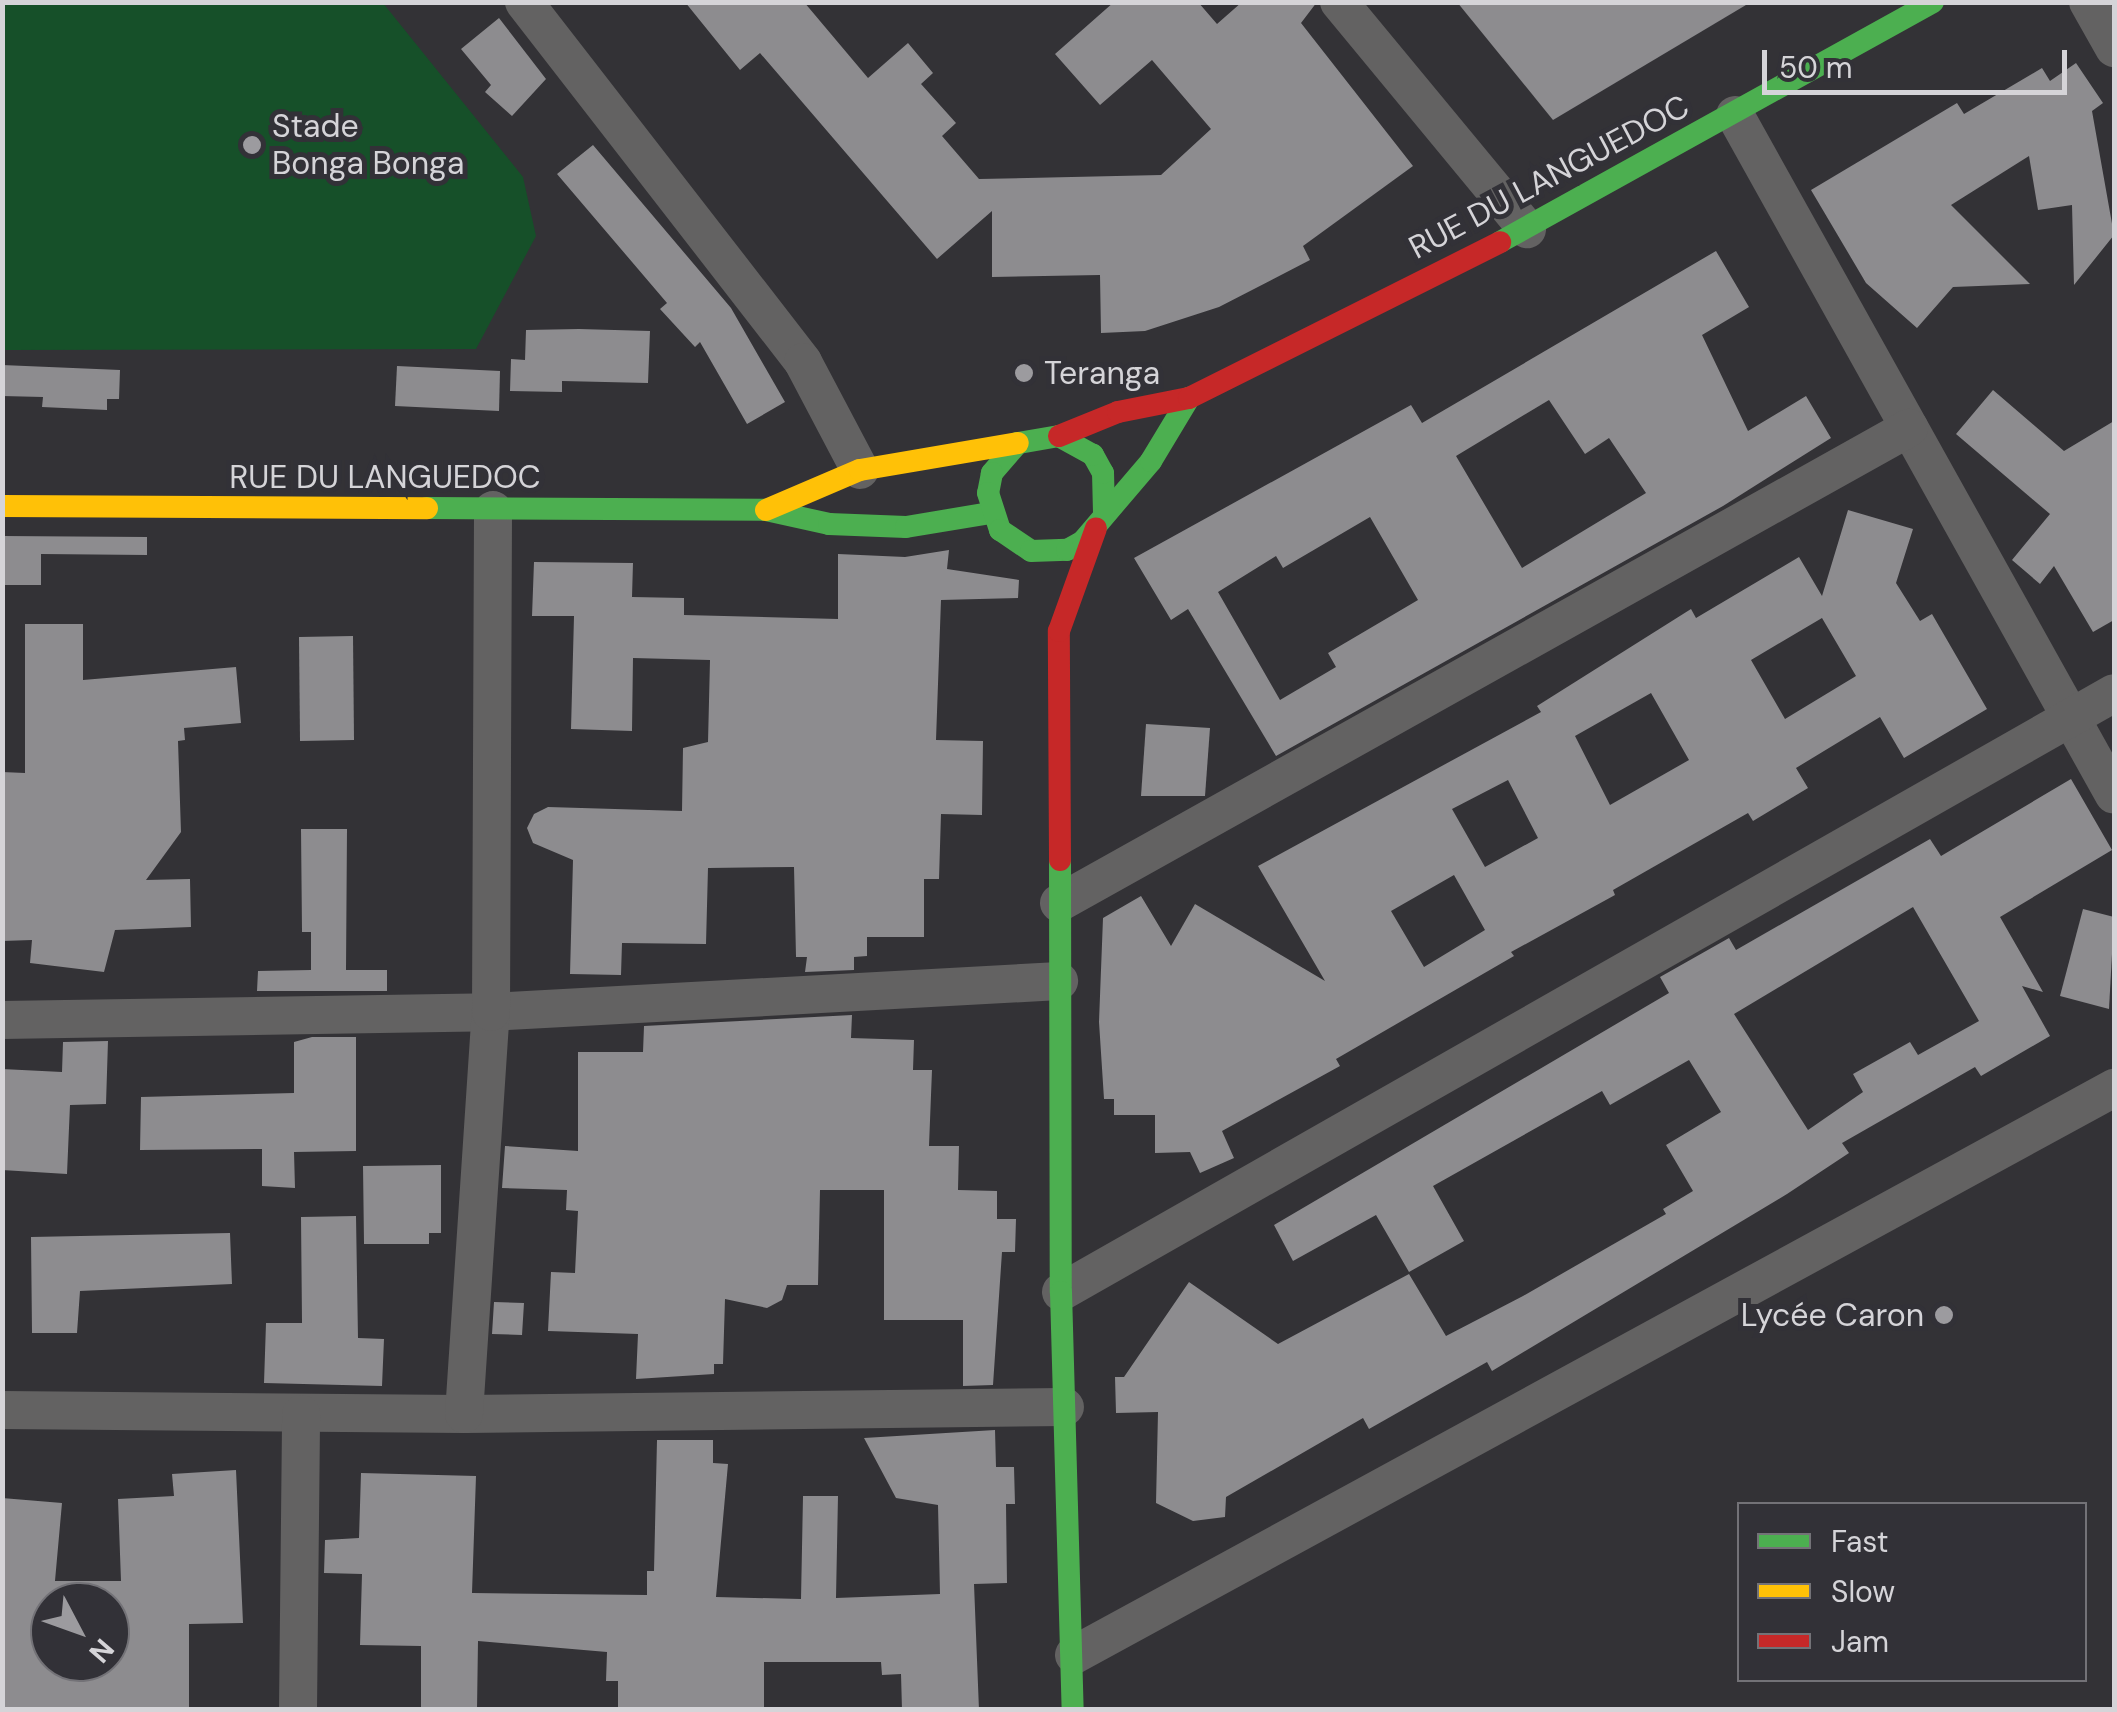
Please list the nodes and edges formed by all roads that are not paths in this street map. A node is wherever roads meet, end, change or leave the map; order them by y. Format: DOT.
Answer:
graph roads {
  1 [pos="524,2"];
  2 [pos="1339,2"];
  3 [pos="1934,2"];
  4 [pos="2088,2"];
  5 [pos="2114,48"];
  6 [pos="1734,115"];
  7 [pos="1526,229"];
  8 [pos="1190,398"];
  9 [pos="1909,428"];
  10 [pos="1059,436"];
  11 [pos="1018,442"];
  12 [pos="860,470"];
  13 [pos="2,506"];
  14 [pos="493,510"];
  15 [pos="766,510"];
  16 [pos="991,513"];
  17 [pos="1100,520"];
  18 [pos="1014,544"];
  19 [pos="1059,632"];
  20 [pos="2114,693"];
  21 [pos="2073,717"];
  22 [pos="2114,795"];
  23 [pos="1060,903"];
  24 [pos="1060,980"];
  25 [pos="491,1012"];
  26 [pos="2,1020"];
  27 [pos="2114,1088"];
  28 [pos="1062,1292"];
  29 [pos="1066,1407"];
  30 [pos="2,1410"];
  31 [pos="301,1414"];
  32 [pos="464,1414"];
  33 [pos="1074,1655"];
  34 [pos="298,1710"];
  35 [pos="1073,1710"];
  1 -- 12 [label="street"];
  2 -- 7 [label="street"];
  3 -- 6 [label="main road, RUE DU LANGUEDOC"];
  4 -- 5 [label="street"];
  6 -- 7 [label="main road, RUE DU LANGUEDOC"];
  6 -- 9 [label="street"];
  7 -- 8 [label="main road, RUE DU LANGUEDOC"];
  8 -- 10 [label="main road, RUE DU LANGUEDOC"];
  8 -- 17 [label="main road"];
  9 -- 21 [label="street"];
  9 -- 23 [label="street"];
  10 -- 11 [label="main road"];
  10 -- 17 [label="main road"];
  11 -- 12 [label="main road"];
  11 -- 16 [label="main road"];
  12 -- 15 [label="main road"];
  13 -- 14 [label="main road, RUE DU LANGUEDOC"];
  14 -- 15 [label="main road, RUE DU LANGUEDOC"];
  14 -- 25 [label="street"];
  15 -- 16 [label="main road"];
  16 -- 18 [label="main road"];
  17 -- 18 [label="main road"];
  17 -- 19 [label="main road"];
  18 -- 19 [label="main road"];
  19 -- 23 [label="main road"];
  20 -- 21 [label="street"];
  21 -- 22 [label="street"];
  21 -- 28 [label="street"];
  23 -- 24 [label="main road"];
  24 -- 25 [label="street"];
  24 -- 28 [label="main road"];
  25 -- 26 [label="street"];
  25 -- 32 [label="street"];
  27 -- 33 [label="street"];
  28 -- 29 [label="main road"];
  29 -- 32 [label="street"];
  29 -- 33 [label="main road"];
  30 -- 31 [label="street"];
  31 -- 32 [label="street"];
  31 -- 34 [label="street"];
  33 -- 35 [label="main road"];
}
